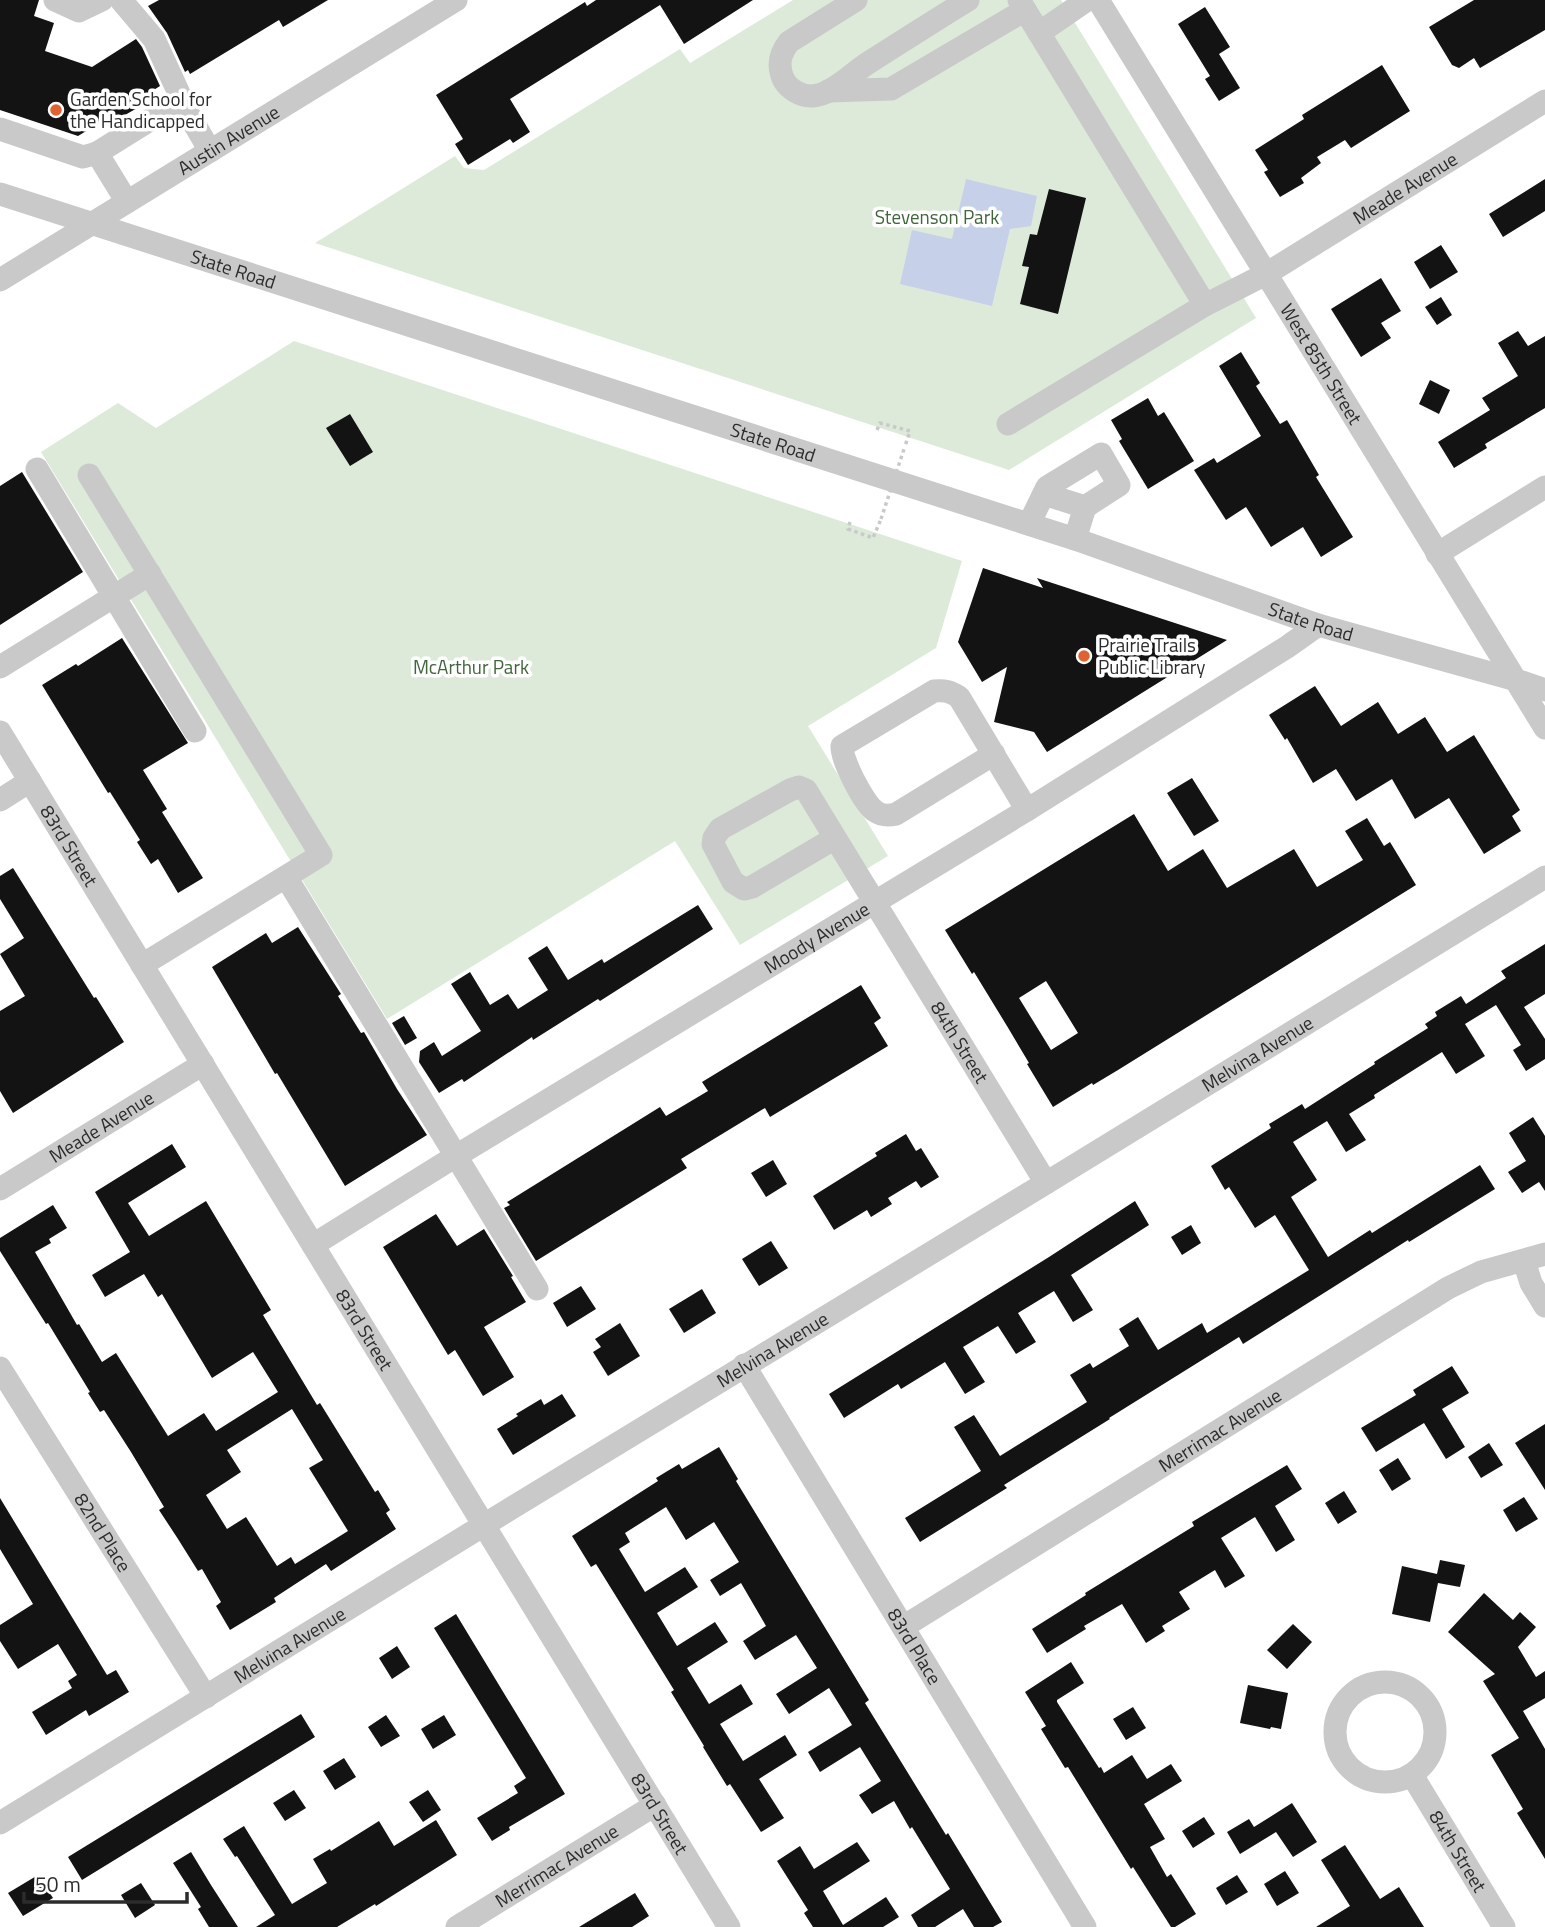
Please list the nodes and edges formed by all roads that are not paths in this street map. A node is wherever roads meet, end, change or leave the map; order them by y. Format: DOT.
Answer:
graph roads {
  1 [pos="55,0"];
  2 [pos="102,0"];
  3 [pos="121,0"];
  4 [pos="456,0"];
  5 [pos="856,0"];
  6 [pos="968,0"];
  7 [pos="1087,0"];
  8 [pos="1098,0"];
  9 [pos="1022,5"];
  10 [pos="1039,33"];
  11 [pos="828,91"];
  12 [pos="182,100"];
  13 [pos="1545,101"];
  14 [pos="0,129"];
  15 [pos="210,151"];
  16 [pos="97,153"];
  17 [pos="0,194"];
  18 [pos="127,202"];
  19 [pos="91,224"];
  20 [pos="1266,274"];
  21 [pos="0,280"];
  22 [pos="1205,305"];
  23 [pos="1008,424"];
  24 [pos="37,469"];
  25 [pos="89,475"];
  26 [pos="1545,487"];
  27 [pos="1044,494"];
  28 [pos="1085,507"];
  29 [pos="1029,524"];
  30 [pos="1075,539"];
  31 [pos="1437,554"];
  32 [pos="149,574"];
  33 [pos="113,596"];
  34 [pos="1318,625"];
  35 [pos="0,667"];
  36 [pos="1516,680"];
  37 [pos="1545,690"];
  38 [pos="1545,728"];
  39 [pos="195,731"];
  40 [pos="0,732"];
  41 [pos="994,754"];
  42 [pos="30,781"];
  43 [pos="0,800"];
  44 [pos="1027,810"];
  45 [pos="835,838"];
  46 [pos="286,877"];
  47 [pos="1545,877"];
  48 [pos="873,902"];
  49 [pos="142,965"];
  50 [pos="203,1064"];
  51 [pos="456,1156"];
  52 [pos="1046,1183"];
  53 [pos="0,1188"];
  54 [pos="313,1245"];
  55 [pos="1535,1257"];
  56 [pos="537,1289"];
  57 [pos="1545,1306"];
  58 [pos="744,1365"];
  59 [pos="0,1368"];
  60 [pos="484,1524"];
  61 [pos="903,1627"];
  62 [pos="206,1697"];
  63 [pos="1412,1774"];
  64 [pos="655,1805"];
  65 [pos="0,1823"];
  66 [pos="457,1927"];
  67 [pos="729,1927"];
  68 [pos="1085,1927"];
  69 [pos="1504,1927"];
  1 -- 2 [label="street"];
  3 -- 12 [label="street"];
  4 -- 15 [label="street, Austin Avenue"];
  5 -- 11 [label="street"];
  6 -- 11 [label="street"];
  7 -- 10 [label="street"];
  8 -- 20 [label="street, West 85th Street"];
  9 -- 10 [label="street"];
  9 -- 11 [label="street"];
  10 -- 22 [label="street"];
  12 -- 15 [label="street"];
  12 -- 16 [label="street"];
  13 -- 20 [label="street, Meade Avenue"];
  14 -- 16 [label="street"];
  15 -- 18 [label="street, Austin Avenue"];
  16 -- 18 [label="street"];
  17 -- 19 [label="street, State Road"];
  18 -- 19 [label="street, Austin Avenue"];
  19 -- 21 [label="street, Austin Avenue"];
  19 -- 29 [label="street, State Road"];
  20 -- 22 [label="street, Meade Avenue"];
  20 -- 31 [label="street, West 85th Street"];
  22 -- 23 [label="street, Meade Avenue"];
  24 -- 33 [label="street"];
  25 -- 32 [label="street"];
  26 -- 31 [label="street"];
  27 -- 28 [label="street"];
  27 -- 28 [label="street"];
  27 -- 29 [label="street"];
  28 -- 30 [label="street"];
  29 -- 30 [label="street, State Road"];
  30 -- 34 [label="street, State Road"];
  31 -- 36 [label="street, West 85th Street"];
  32 -- 33 [label="street"];
  32 -- 46 [label="street"];
  33 -- 35 [label="street"];
  33 -- 39 [label="street"];
  34 -- 36 [label="street, State Road"];
  34 -- 44 [label="street, Moody Avenue"];
  36 -- 37 [label="street, State Road"];
  36 -- 38 [label="street, West 85th Street"];
  40 -- 42 [label="street, 83rd Street"];
  41 -- 41 [label="street"];
  41 -- 44 [label="street"];
  42 -- 43 [label="street"];
  42 -- 49 [label="street, 83rd Street"];
  44 -- 48 [label="street, Moody Avenue"];
  45 -- 45 [label="street, 84th Street"];
  45 -- 48 [label="street, 84th Street"];
  46 -- 49 [label="street"];
  46 -- 51 [label="street"];
  47 -- 52 [label="street, Melvina Avenue"];
  48 -- 51 [label="street, Moody Avenue"];
  48 -- 52 [label="street, 84th Street"];
  49 -- 50 [label="street, 83rd Street"];
  50 -- 53 [label="street, Meade Avenue"];
  50 -- 54 [label="street, 83rd Street"];
  51 -- 54 [label="street, Moody Avenue"];
  51 -- 56 [label="street"];
  52 -- 58 [label="street, Melvina Avenue"];
  54 -- 60 [label="street, 83rd Street"];
  55 -- 57 [label="street"];
  55 -- 61 [label="street, Merrimac Avenue"];
  58 -- 60 [label="street, Melvina Avenue"];
  58 -- 61 [label="street, 83rd Place"];
  59 -- 62 [label="street, 82nd Place"];
  60 -- 62 [label="street, Melvina Avenue"];
  60 -- 64 [label="street, 83rd Street"];
  61 -- 68 [label="street, 83rd Place"];
  62 -- 65 [label="street, Melvina Avenue"];
  63 -- 63 [label="street"];
  63 -- 69 [label="street, 84th Street"];
  64 -- 66 [label="street, Merrimac Avenue"];
  64 -- 67 [label="street, 83rd Street"];
}
